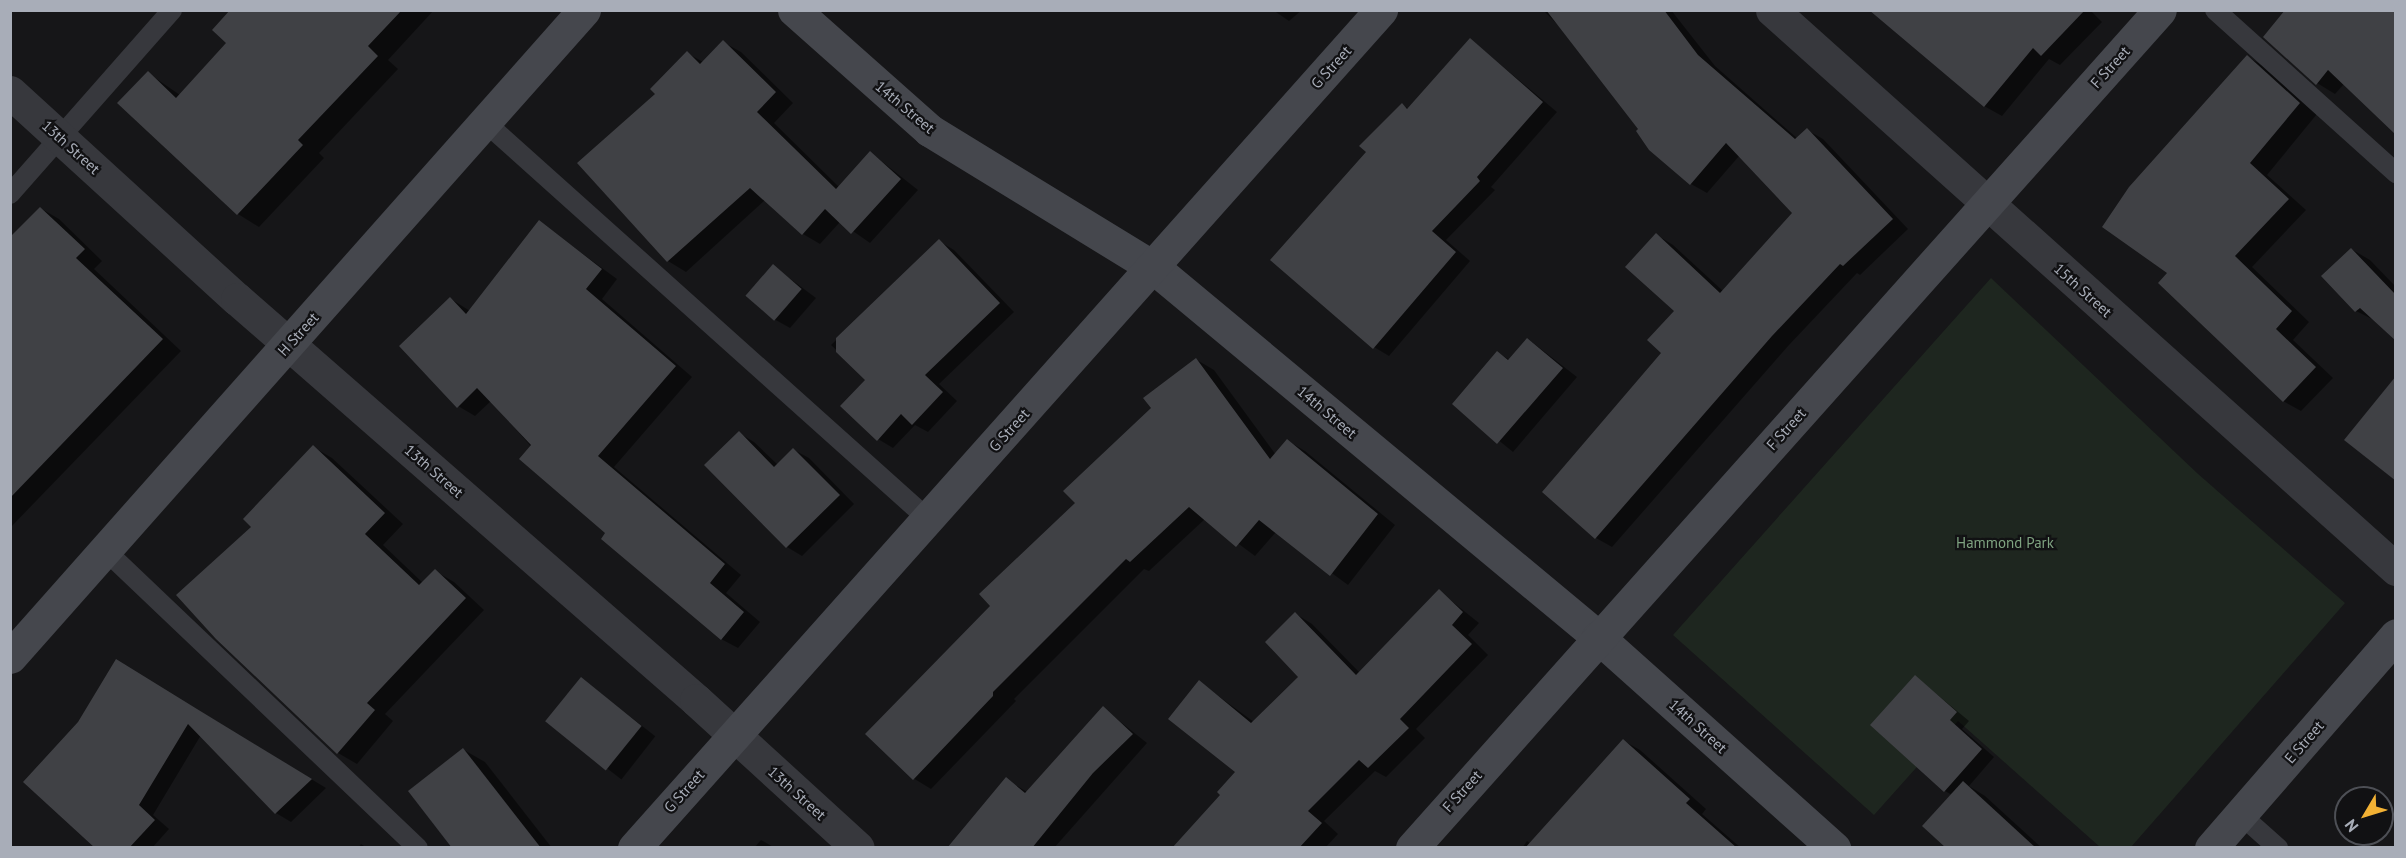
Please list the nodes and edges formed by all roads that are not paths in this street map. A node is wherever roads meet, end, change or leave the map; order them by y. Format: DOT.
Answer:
graph roads {
  1 [pos="172,10"];
  2 [pos="584,10"];
  3 [pos="795,10"];
  4 [pos="1381,10"];
  5 [pos="1772,10"];
  6 [pos="2160,10"];
  7 [pos="2215,10"];
  8 [pos="10,92"];
  9 [pos="485,122"];
  10 [pos="60,138"];
  11 [pos="2396,173"];
  12 [pos="10,194"];
  13 [pos="1988,204"];
  14 [pos="1154,267"];
  15 [pos="289,345"];
  16 [pos="929,520"];
  17 [pos="105,550"];
  18 [pos="2396,569"];
  19 [pos="2396,635"];
  20 [pos="1598,637"];
  21 [pos="10,657"];
  22 [pos="734,736"];
  23 [pos="2241,815"];
  24 [pos="1828,846"];
  25 [pos="418,848"];
  26 [pos="634,848"];
  27 [pos="858,848"];
  28 [pos="1412,848"];
  29 [pos="2211,848"];
  30 [pos="2278,848"];
  1 -- 10 [label="lane"];
  2 -- 9 [label="street, H Street"];
  3 -- 14 [label="street, 14th Street"];
  4 -- 14 [label="street, G Street"];
  5 -- 13 [label="street, 15th Street"];
  6 -- 13 [label="street, F Street"];
  7 -- 11 [label="lane"];
  8 -- 10 [label="street, 13th Street"];
  9 -- 15 [label="street, H Street"];
  9 -- 16 [label="lane"];
  10 -- 12 [label="lane"];
  10 -- 15 [label="street, 13th Street"];
  13 -- 18 [label="street, 15th Street"];
  13 -- 20 [label="street, F Street"];
  14 -- 16 [label="street, G Street"];
  14 -- 20 [label="street, 14th Street"];
  15 -- 17 [label="street, H Street"];
  15 -- 22 [label="street, 13th Street"];
  16 -- 22 [label="street, G Street"];
  17 -- 21 [label="street, H Street"];
  17 -- 25 [label="lane"];
  19 -- 23 [label="street, E Street"];
  20 -- 24 [label="street, 14th Street"];
  20 -- 28 [label="street, F Street"];
  22 -- 26 [label="street, G Street"];
  22 -- 27 [label="street, 13th Street"];
  23 -- 29 [label="street, E Street"];
  23 -- 30 [label="lane"];
}
